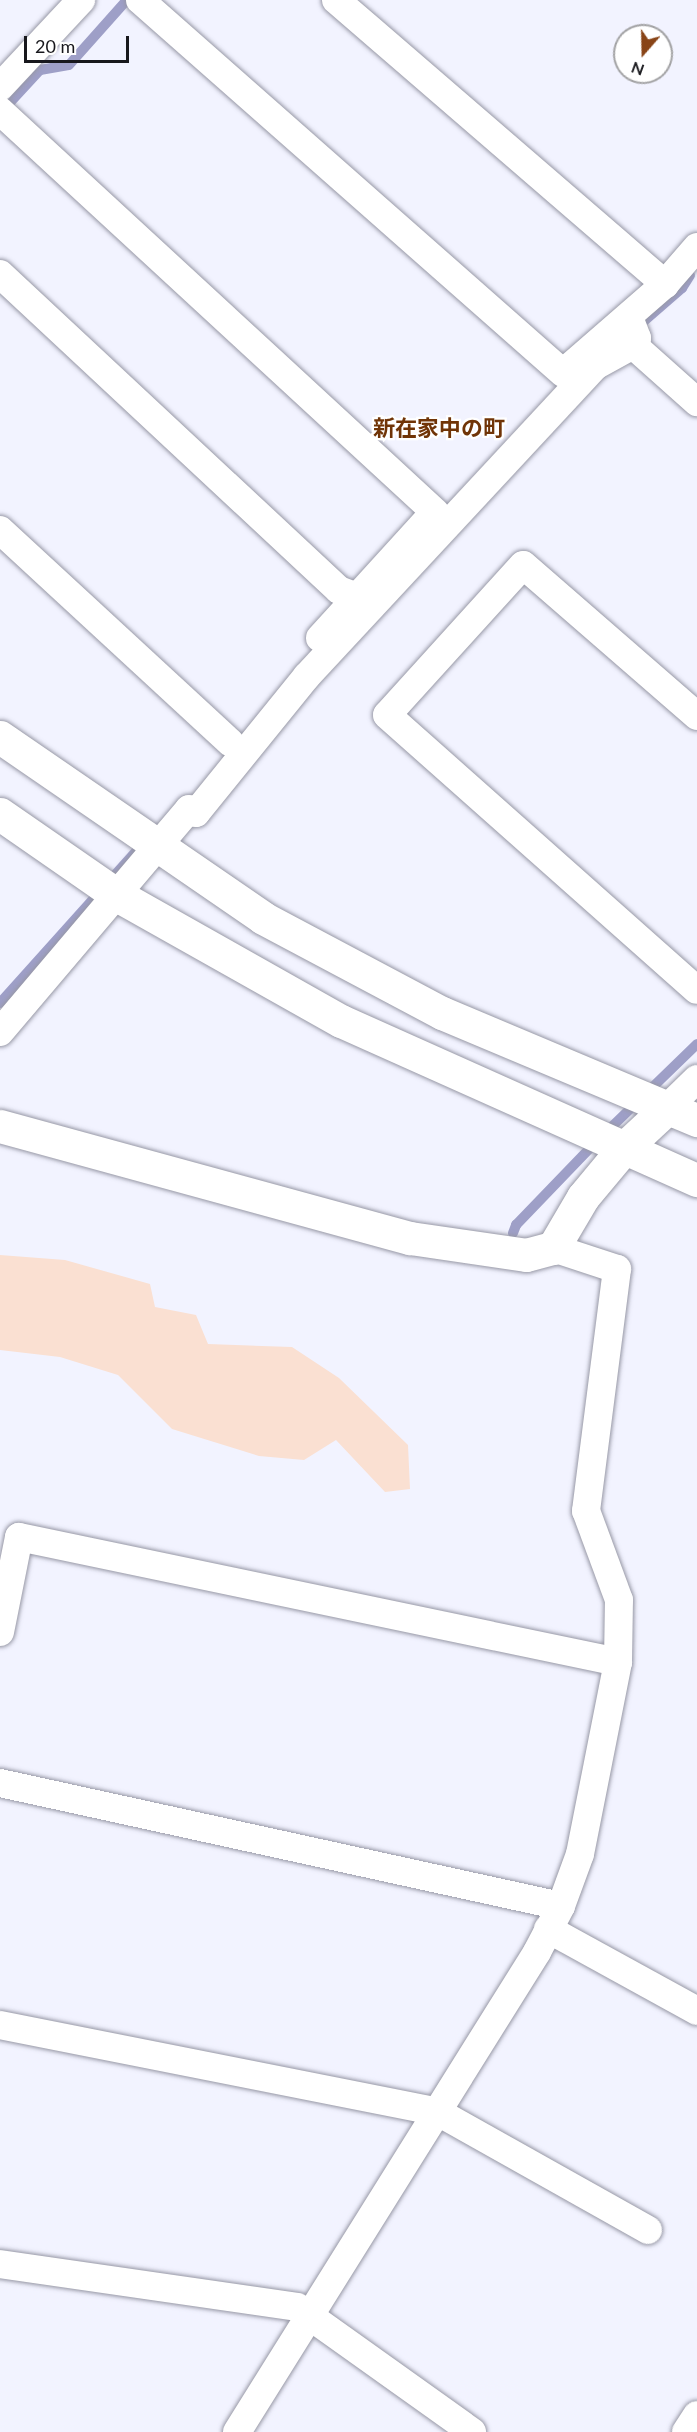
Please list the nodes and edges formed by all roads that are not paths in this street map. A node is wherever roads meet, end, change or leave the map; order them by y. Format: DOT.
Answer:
graph roads {
  1 [pos="81,0"];
  2 [pos="140,0"];
  3 [pos="336,0"];
  4 [pos="0,87"];
  5 [pos="0,111"];
  6 [pos="697,247"];
  7 [pos="0,274"];
  8 [pos="665,284"];
  9 [pos="633,331"];
  10 [pos="563,373"];
  11 [pos="697,402"];
  12 [pos="435,512"];
  13 [pos="0,530"];
  14 [pos="355,596"];
  15 [pos="697,716"];
  16 [pos="0,737"];
  17 [pos="230,742"];
  18 [pos="189,809"];
  19 [pos="0,814"];
  20 [pos="158,847"];
  21 [pos="117,896"];
  22 [pos="697,990"];
  23 [pos="0,1032"];
  24 [pos="697,1079"];
  25 [pos="666,1109"];
  26 [pos="697,1120"];
  27 [pos="0,1126"];
  28 [pos="623,1149"];
  29 [pos="697,1180"];
  30 [pos="553,1248"];
  31 [pos="10,1536"];
  32 [pos="0,1632"];
  33 [pos="618,1662"];
  34 [pos="0,1783"];
  35 [pos="555,1918"];
  36 [pos="697,2011"];
  37 [pos="0,2025"];
  38 [pos="436,2111"];
  39 [pos="648,2230"];
  40 [pos="0,2264"];
  41 [pos="309,2317"];
  42 [pos="697,2415"];
  43 [pos="237,2432"];
  44 [pos="472,2432"];
  45 [pos="686,2432"];
  1 -- 4 [label="street"];
  2 -- 10 [label="street"];
  3 -- 8 [label="street"];
  5 -- 12 [label="street"];
  6 -- 8 [label="street"];
  7 -- 14 [label="street"];
  8 -- 9 [label="street"];
  9 -- 10 [label="street"];
  9 -- 11 [label="street"];
  9 -- 18 [label="street"];
  10 -- 12 [label="street"];
  12 -- 14 [label="street"];
  13 -- 17 [label="street"];
  14 -- 17 [label="street"];
  15 -- 22 [label="street"];
  16 -- 20 [label="street"];
  17 -- 18 [label="street"];
  18 -- 20 [label="street"];
  19 -- 21 [label="street"];
  20 -- 21 [label="street"];
  20 -- 25 [label="street"];
  21 -- 23 [label="street"];
  21 -- 28 [label="street"];
  24 -- 25 [label="street"];
  25 -- 26 [label="street"];
  25 -- 28 [label="street"];
  27 -- 30 [label="street"];
  28 -- 29 [label="street"];
  28 -- 30 [label="street"];
  30 -- 33 [label="street"];
  31 -- 32 [label="street"];
  31 -- 33 [label="street"];
  33 -- 35 [label="street"];
  34 -- 35 [label="street"];
  35 -- 36 [label="street"];
  35 -- 38 [label="street"];
  37 -- 38 [label="street"];
  38 -- 39 [label="street"];
  38 -- 41 [label="street"];
  40 -- 41 [label="street"];
  41 -- 43 [label="street"];
  41 -- 44 [label="street"];
  42 -- 45 [label="street"];
}
